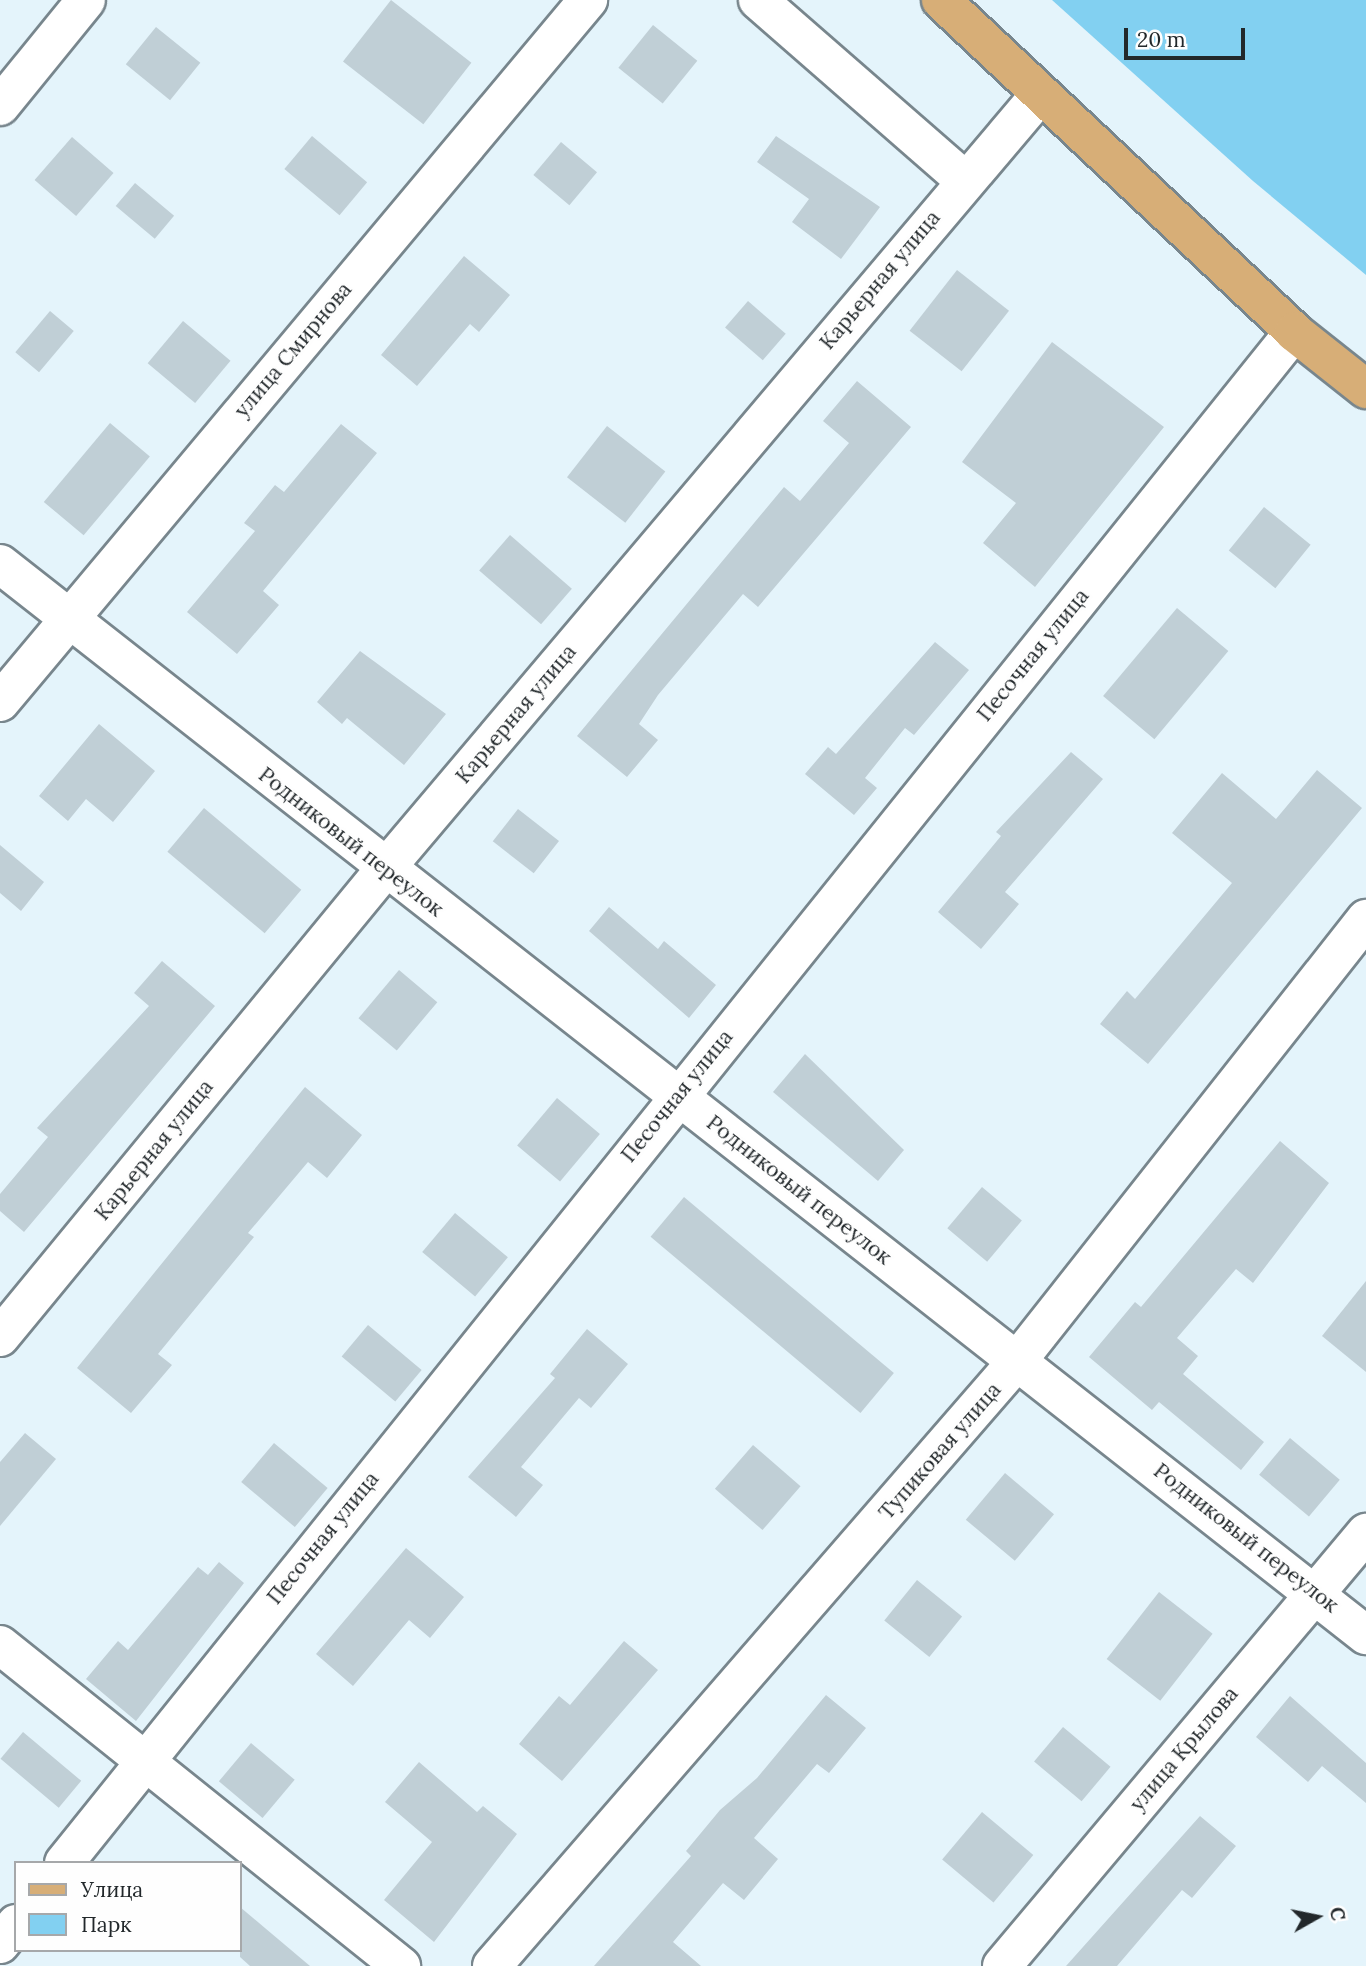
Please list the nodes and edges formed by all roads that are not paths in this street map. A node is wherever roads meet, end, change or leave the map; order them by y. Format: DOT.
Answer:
graph roads {
  1 [pos="86,0"];
  2 [pos="587,0"];
  3 [pos="758,0"];
  4 [pos="941,0"];
  5 [pos="1038,97"];
  6 [pos="0,106"];
  7 [pos="964,180"];
  8 [pos="1294,332"];
  9 [pos="1366,389"];
  10 [pos="0,564"];
  11 [pos="65,620"];
  12 [pos="0,702"];
  13 [pos="385,869"];
  14 [pos="1366,919"];
  15 [pos="678,1096"];
  16 [pos="0,1337"];
  17 [pos="1018,1360"];
  18 [pos="1366,1533"];
  19 [pos="1317,1592"];
  20 [pos="1366,1635"];
  21 [pos="0,1645"];
  22 [pos="146,1759"];
  23 [pos="66,1861"];
  24 [pos="14,1926"];
  25 [pos="0,1944"];
  26 [pos="401,1966"];
  27 [pos="492,1966"];
  28 [pos="1002,1966"];
  1 -- 6 [label="street"];
  2 -- 11 [label="street, улица Смирнова"];
  3 -- 7 [label="street"];
  4 -- 5 [label="main road"];
  5 -- 7 [label="street, Карьерная улица"];
  5 -- 8 [label="main road"];
  7 -- 13 [label="street, Карьерная улица"];
  8 -- 9 [label="main road"];
  8 -- 15 [label="street, Песочная улица"];
  10 -- 11 [label="street, Родниковый переулок"];
  11 -- 12 [label="street, улица Смирнова"];
  11 -- 13 [label="street, Родниковый переулок"];
  13 -- 15 [label="street, Родниковый переулок"];
  13 -- 16 [label="street, Карьерная улица"];
  14 -- 17 [label="street, Тупиковая улица"];
  15 -- 17 [label="street, Родниковый переулок"];
  15 -- 22 [label="street, Песочная улица"];
  17 -- 19 [label="street, Родниковый переулок"];
  17 -- 27 [label="street, Тупиковая улица"];
  18 -- 19 [label="street, улица Крылова"];
  19 -- 20 [label="street, Родниковый переулок"];
  19 -- 28 [label="street, улица Крылова"];
  21 -- 22 [label="street"];
  22 -- 23 [label="street, Песочная улица"];
  22 -- 26 [label="street"];
  24 -- 25 [label="street"];
}
